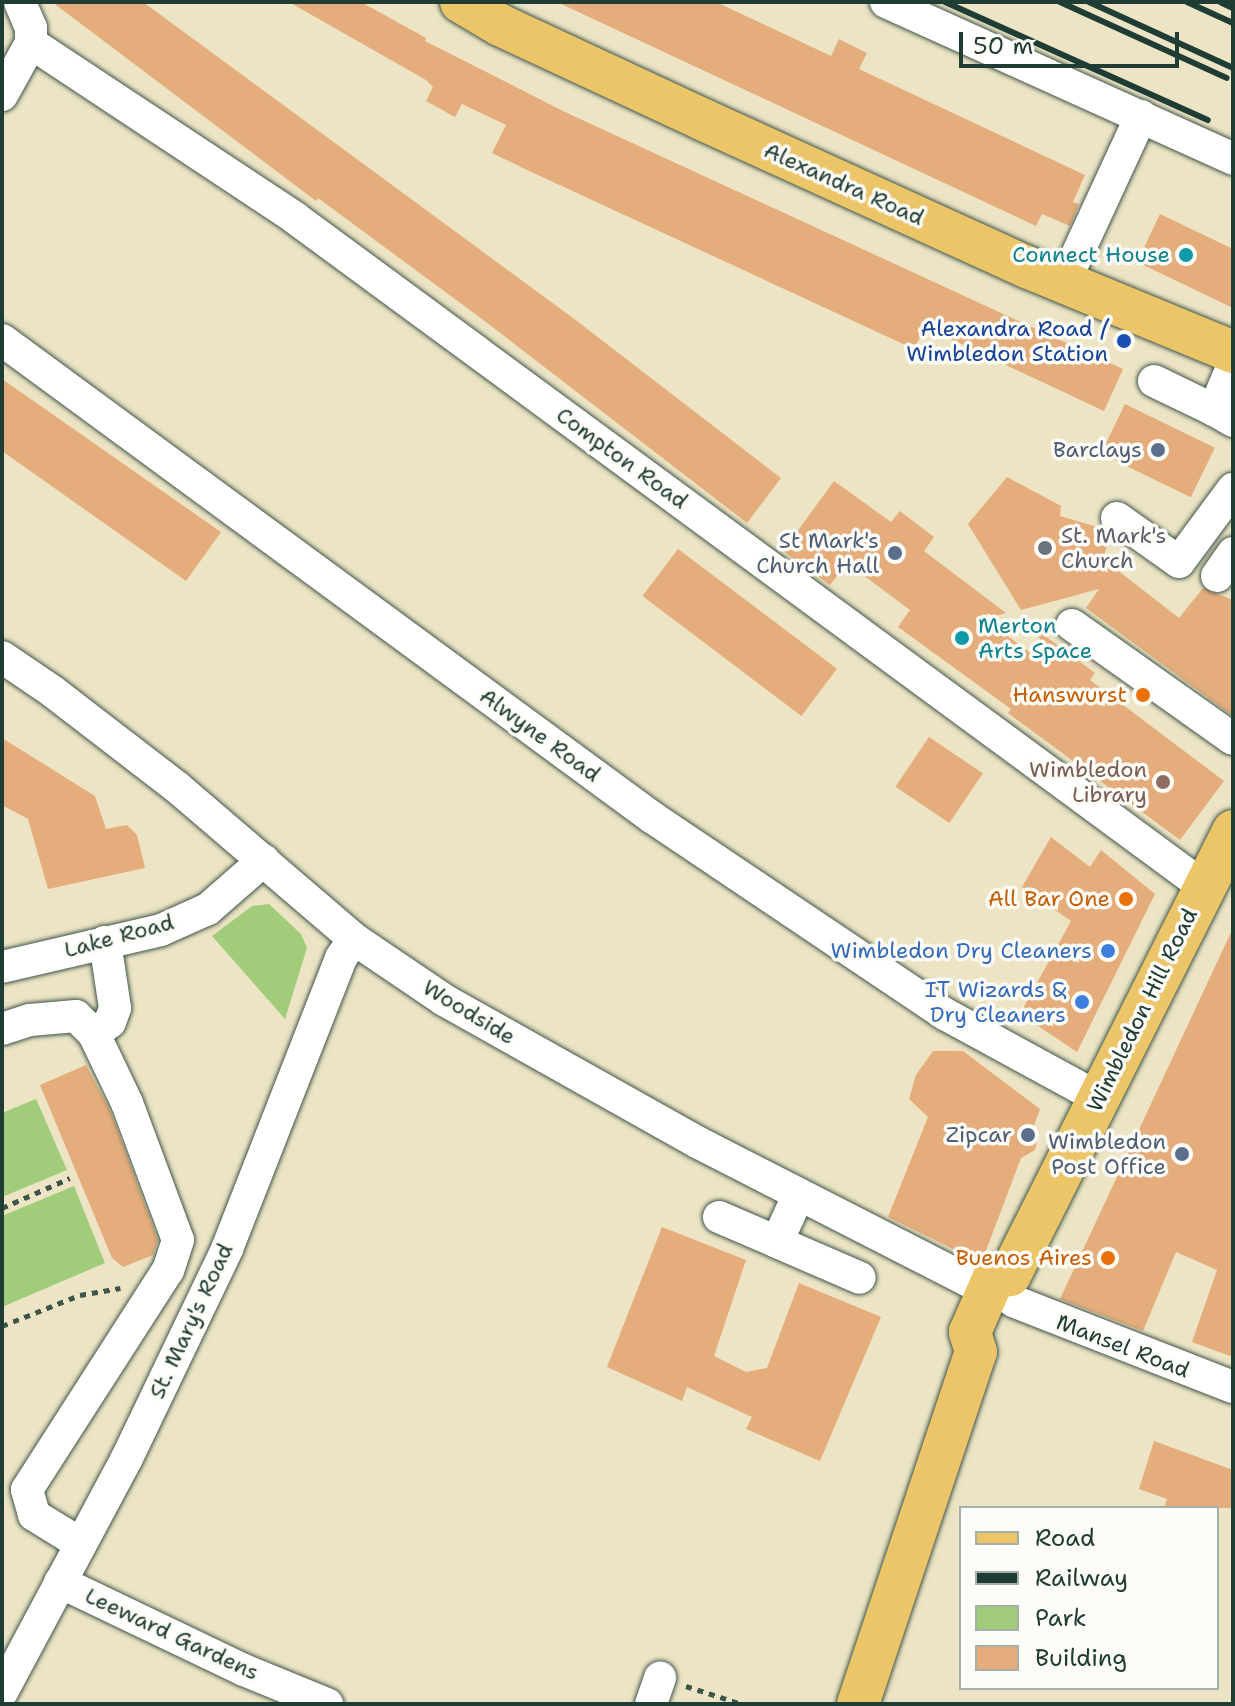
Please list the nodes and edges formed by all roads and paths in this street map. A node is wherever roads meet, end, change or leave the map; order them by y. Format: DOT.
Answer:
graph roads {
  1 [pos="20,2"];
  2 [pos="461,2"];
  3 [pos="886,2"];
  4 [pos="506,13"];
  5 [pos="31,43"];
  6 [pos="2,95"];
  7 [pos="1141,116"];
  8 [pos="1233,159"];
  9 [pos="1064,283"];
  10 [pos="2,340"];
  11 [pos="1233,352"];
  12 [pos="1233,365"];
  13 [pos="1154,381"];
  14 [pos="1223,416"];
  15 [pos="1233,489"];
  16 [pos="1117,518"];
  17 [pos="1072,625"];
  18 [pos="2,657"];
  19 [pos="1233,739"];
  20 [pos="1233,831"];
  21 [pos="264,860"];
  22 [pos="1203,886"];
  23 [pos="354,939"];
  24 [pos="105,942"];
  25 [pos="2,967"];
  26 [pos="2,1029"];
  27 [pos="94,1034"];
  28 [pos="1099,1098"];
  29 [pos="70,1178"];
  30 [pos="798,1196"];
  31 [pos="2,1208"];
  32 [pos="719,1217"];
  33 [pos="777,1242"];
  34 [pos="168,1270"];
  35 [pos="860,1278"];
  36 [pos="1003,1289"];
  37 [pos="2,1326"];
  38 [pos="1233,1387"];
  39 [pos="81,1544"];
  40 [pos="60,1582"];
  41 [pos="656,1691"];
  42 [pos="2,1692"];
  43 [pos="327,1704"];
  44 [pos="742,1704"];
  45 [pos="858,1704"];
  1 -- 5 [label="street"];
  2 -- 4 [label="main road, Alexandra Road"];
  3 -- 7 [label="street"];
  4 -- 9 [label="main road, Alexandra Road"];
  5 -- 6 [label="street"];
  5 -- 22 [label="street, Compton Road"];
  7 -- 8 [label="street"];
  7 -- 9 [label="street"];
  9 -- 11 [label="main road, Alexandra Road"];
  10 -- 28 [label="street, Alwyne Road"];
  12 -- 14 [label="street"];
  13 -- 14 [label="street"];
  15 -- 16 [label="street"];
  17 -- 19 [label="street"];
  18 -- 21 [label="street, Woodside"];
  20 -- 22 [label="main road, Wimbledon Hill Road"];
  21 -- 23 [label="street, Woodside"];
  21 -- 24 [label="street, Lake Road"];
  22 -- 28 [label="main road, Wimbledon Hill Road"];
  23 -- 30 [label="street, Woodside"];
  23 -- 39 [label="street, St. Mary's Road"];
  24 -- 25 [label="street, Lake Road"];
  24 -- 27 [label="street"];
  26 -- 27 [label="street"];
  27 -- 34 [label="street"];
  28 -- 36 [label="main road, Wimbledon Hill Road"];
  29 -- 31 [label="path"];
  30 -- 33 [label="street"];
  30 -- 36 [label="street, Woodside"];
  32 -- 33 [label="street"];
  33 -- 35 [label="street"];
  34 -- 37 [label="path"];
  34 -- 39 [label="street"];
  36 -- 38 [label="street, Mansel Road"];
  36 -- 45 [label="main road, Wimbledon Hill Road"];
  39 -- 40 [label="street, St. Mary's Road"];
  40 -- 42 [label="street, St. Mary's Road"];
  40 -- 43 [label="street, Leeward Gardens"];
  41 -- 44 [label="path"];
}
